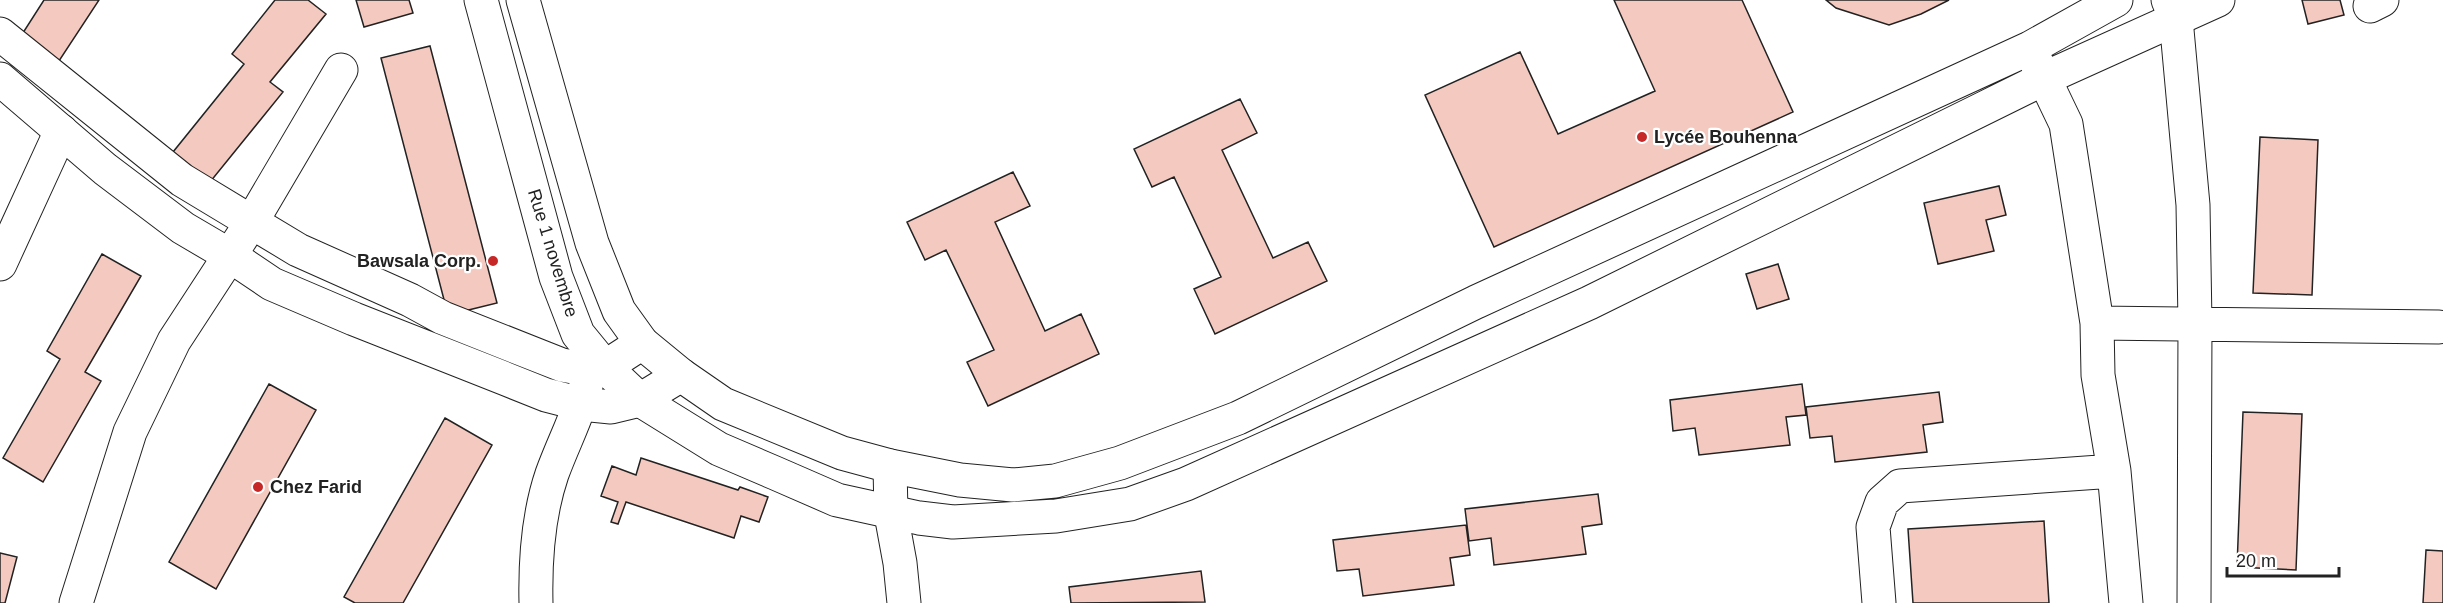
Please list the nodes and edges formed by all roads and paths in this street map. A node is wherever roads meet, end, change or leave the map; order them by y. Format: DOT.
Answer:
graph roads {
  1 [pos="481,0"];
  2 [pos="523,0"];
  3 [pos="2116,0"];
  4 [pos="2218,0"];
  5 [pos="2172,10"];
  6 [pos="0,34"];
  7 [pos="2030,48"];
  8 [pos="341,70"];
  9 [pos="0,79"];
  10 [pos="2043,79"];
  11 [pos="61,131"];
  12 [pos="251,223"];
  13 [pos="229,255"];
  14 [pos="0,264"];
  15 [pos="2097,323"];
  16 [pos="2196,323"];
  17 [pos="2439,327"];
  18 [pos="642,343"];
  19 [pos="597,369"];
  20 [pos="681,375"];
  21 [pos="640,400"];
  22 [pos="582,404"];
  23 [pos="890,466"];
  24 [pos="2114,471"];
  25 [pos="891,514"];
  26 [pos="76,603"];
  27 [pos="536,603"];
  28 [pos="904,603"];
  29 [pos="1879,603"];
  30 [pos="2126,603"];
  31 [pos="2194,603"];
  1 -- 19 [label="main road, Rue 1 novembre"];
  2 -- 18 [label="main road"];
  3 -- 7 [label="main road"];
  4 -- 5 [label="main road, Rue 1 novembre"];
  5 -- 10 [label="main road, Rue 1 novembre"];
  5 -- 16 [label="main road"];
  6 -- 12 [label="main road"];
  7 -- 10 [label="main road"];
  7 -- 23 [label="main road"];
  8 -- 12 [label="main road"];
  9 -- 11 [label="main road"];
  10 -- 15 [label="main road"];
  10 -- 25 [label="main road, Rue 1 novembre"];
  11 -- 13 [label="main road"];
  11 -- 14 [label="main road"];
  12 -- 13 [label="main road"];
  12 -- 19 [label="main road"];
  13 -- 22 [label="main road"];
  13 -- 26 [label="main road"];
  15 -- 16 [label="main road"];
  15 -- 24 [label="main road"];
  16 -- 17 [label="main road"];
  16 -- 31 [label="main road"];
  18 -- 19 [label="main road"];
  18 -- 20 [label="main road"];
  19 -- 21 [label="main road, Rue 1 novembre"];
  19 -- 22 [label="main road"];
  20 -- 21 [label="main road"];
  20 -- 23 [label="main road"];
  21 -- 22 [label="main road"];
  21 -- 25 [label="main road, Rue 1 novembre"];
  22 -- 27 [label="main road"];
  23 -- 25 [label="main road"];
  24 -- 29 [label="main road"];
  24 -- 30 [label="main road"];
  25 -- 28 [label="main road"];
}
